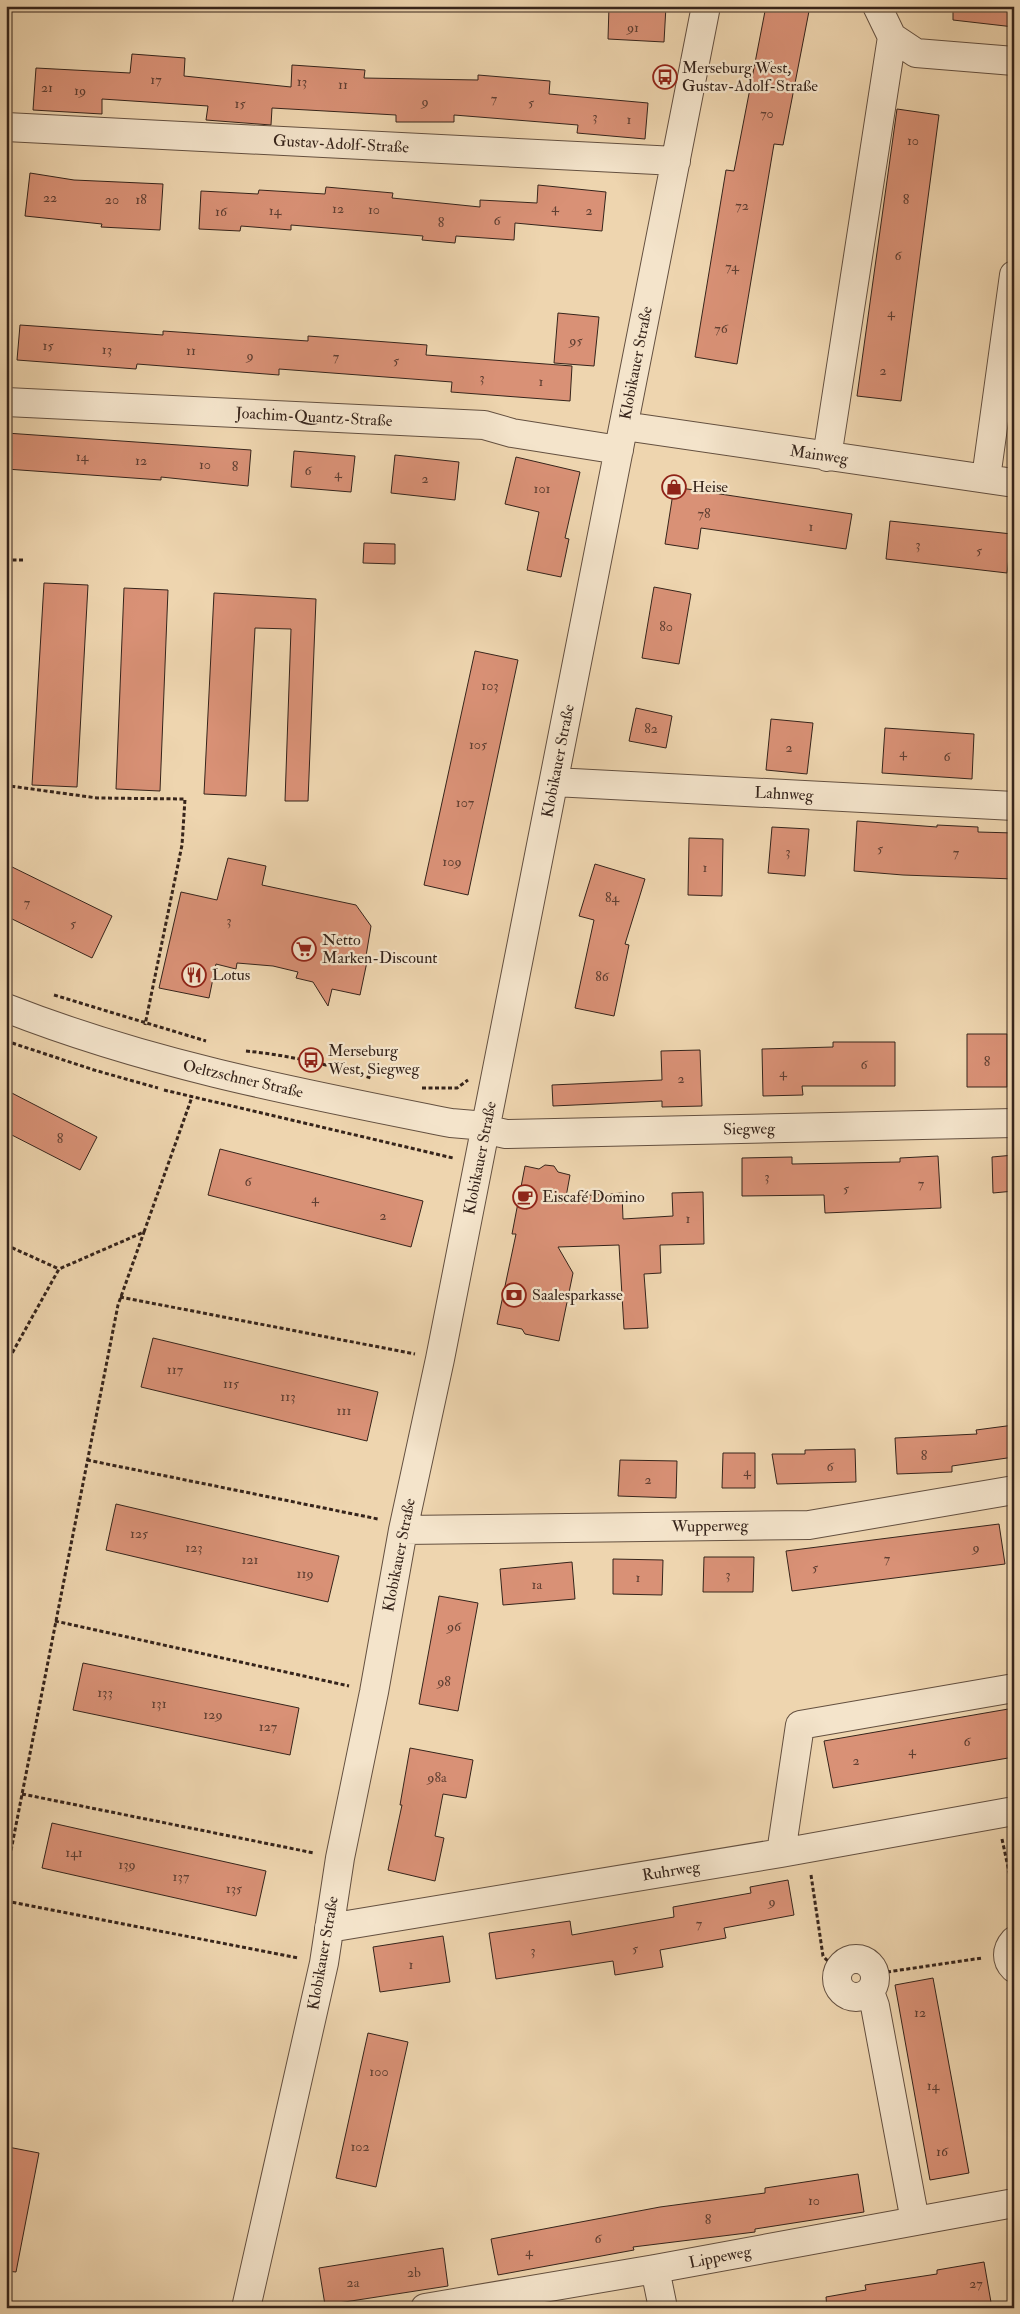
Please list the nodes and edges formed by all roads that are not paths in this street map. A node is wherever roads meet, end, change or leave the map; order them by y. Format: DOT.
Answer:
graph roads {
  1 [pos="706,6"];
  2 [pos="877,6"];
  3 [pos="892,37"];
  4 [pos="1014,61"];
  5 [pos="6,127"];
  6 [pos="676,161"];
  7 [pos="1014,275"];
  8 [pos="6,402"];
  9 [pos="621,438"];
  10 [pos="827,457"];
  11 [pos="986,478"];
  12 [pos="1014,483"];
  13 [pos="554,782"];
  14 [pos="1014,806"];
  15 [pos="6,1008"];
  16 [pos="1014,1123"];
  17 [pos="486,1126"];
  18 [pos="1014,1490"];
  19 [pos="403,1530"];
  20 [pos="1014,1688"];
  21 [pos="1005,1812"];
  22 [pos="794,1850"];
  23 [pos="329,1928"];
  24 [pos="838,1972"];
  25 [pos="1014,2203"];
  26 [pos="915,2221"];
  27 [pos="655,2269"];
  28 [pos="246,2308"];
  29 [pos="425,2308"];
  30 [pos="663,2308"];
  1 -- 6 [label="street, Klobikauer Straße"];
  2 -- 3 [label="street"];
  3 -- 4 [label="street"];
  3 -- 10 [label="street"];
  5 -- 6 [label="street, Gustav-Adolf-Straße"];
  6 -- 9 [label="street, Klobikauer Straße"];
  7 -- 11 [label="street"];
  8 -- 9 [label="street, Joachim-Quantz-Straße"];
  9 -- 10 [label="street, Mainweg"];
  9 -- 13 [label="street, Klobikauer Straße"];
  10 -- 11 [label="street, Mainweg"];
  11 -- 12 [label="street, Mainweg"];
  13 -- 14 [label="street, Lahnweg"];
  13 -- 17 [label="street, Klobikauer Straße"];
  15 -- 17 [label="street, Oeltzschner Straße"];
  16 -- 17 [label="street, Siegweg"];
  17 -- 19 [label="street, Klobikauer Straße"];
  18 -- 19 [label="street, Wupperweg"];
  19 -- 23 [label="street, Klobikauer Straße"];
  20 -- 22 [label="street"];
  21 -- 22 [label="street, Ruhrweg"];
  22 -- 23 [label="street, Ruhrweg"];
  23 -- 28 [label="street, Klobikauer Straße"];
  24 -- 26 [label="street"];
  25 -- 26 [label="street, Lippeweg"];
  26 -- 27 [label="street, Lippeweg"];
  27 -- 29 [label="street, Lippeweg"];
  27 -- 30 [label="street"];
}
